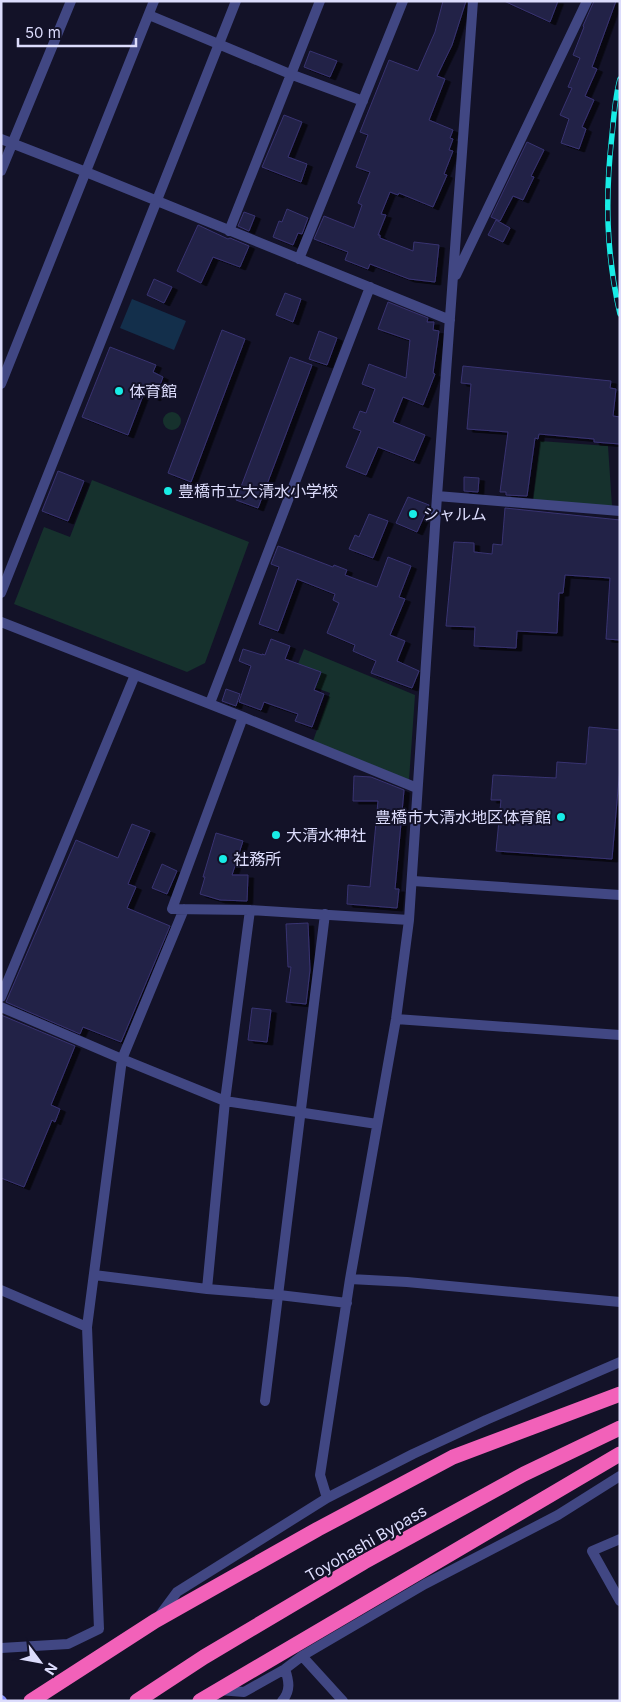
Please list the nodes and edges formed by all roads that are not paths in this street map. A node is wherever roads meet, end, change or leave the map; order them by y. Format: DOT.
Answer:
graph roads {
  1 [pos="70,1"];
  2 [pos="154,1"];
  3 [pos="236,1"];
  4 [pos="320,1"];
  5 [pos="403,1"];
  6 [pos="473,1"];
  7 [pos="587,1"];
  8 [pos="149,14"];
  9 [pos="218,44"];
  10 [pos="290,74"];
  11 [pos="362,101"];
  12 [pos="1,139"];
  13 [pos="12,143"];
  14 [pos="1,171"];
  15 [pos="86,172"];
  16 [pos="157,201"];
  17 [pos="230,230"];
  18 [pos="299,259"];
  19 [pos="454,280"];
  20 [pos="370,287"];
  21 [pos="450,320"];
  22 [pos="1,384"];
  23 [pos="437,496"];
  24 [pos="620,511"];
  25 [pos="1,593"];
  26 [pos="1,622"];
  27 [pos="135,675"];
  28 [pos="210,703"];
  29 [pos="244,717"];
  30 [pos="417,788"];
  31 [pos="413,881"];
  32 [pos="620,895"];
  33 [pos="184,909"];
  34 [pos="250,910"];
  35 [pos="326,914"];
  36 [pos="409,920"];
  37 [pos="1,997"];
  38 [pos="1,1007"];
  39 [pos="396,1019"];
  40 [pos="620,1035"];
  41 [pos="122,1059"];
  42 [pos="225,1101"];
  43 [pos="302,1113"];
  44 [pos="377,1124"];
  45 [pos="94,1275"];
  46 [pos="350,1279"];
  47 [pos="1,1290"];
  48 [pos="207,1290"];
  49 [pos="280,1295"];
  50 [pos="619,1301"];
  51 [pos="347,1303"];
  52 [pos="88,1327"];
  53 [pos="620,1362"];
  54 [pos="620,1394"];
  55 [pos="266,1401"];
  56 [pos="620,1428"];
  57 [pos="620,1454"];
  58 [pos="620,1476"];
  59 [pos="327,1498"];
  60 [pos="620,1539"];
  61 [pos="620,1600"];
  62 [pos="155,1621"];
  63 [pos="1,1648"];
  64 [pos="302,1656"];
  65 [pos="285,1669"];
  66 [pos="218,1690"];
  67 [pos="31,1701"];
  68 [pos="137,1701"];
  69 [pos="200,1701"];
  70 [pos="282,1701"];
  71 [pos="343,1701"];
  1 -- 13 [label="street"];
  2 -- 8 [label="street"];
  3 -- 9 [label="street"];
  4 -- 10 [label="street"];
  5 -- 11 [label="street"];
  6 -- 19 [label="street"];
  7 -- 19 [label="street"];
  8 -- 9 [label="street"];
  8 -- 15 [label="street"];
  9 -- 10 [label="street"];
  9 -- 16 [label="street"];
  10 -- 11 [label="street"];
  10 -- 17 [label="street"];
  11 -- 18 [label="street"];
  12 -- 13 [label="street"];
  13 -- 14 [label="street"];
  13 -- 15 [label="street"];
  15 -- 16 [label="street"];
  15 -- 22 [label="street"];
  16 -- 17 [label="street"];
  16 -- 25 [label="street"];
  17 -- 18 [label="street"];
  18 -- 20 [label="street"];
  19 -- 21 [label="street"];
  20 -- 21 [label="street"];
  20 -- 28 [label="street"];
  21 -- 23 [label="street"];
  23 -- 24 [label="street"];
  23 -- 30 [label="street"];
  26 -- 27 [label="street"];
  27 -- 28 [label="street"];
  27 -- 37 [label="street"];
  28 -- 29 [label="street"];
  29 -- 30 [label="street"];
  29 -- 33 [label="street"];
  30 -- 31 [label="street"];
  31 -- 32 [label="street"];
  31 -- 36 [label="street"];
  33 -- 34 [label="street"];
  33 -- 41 [label="street"];
  34 -- 35 [label="street"];
  34 -- 42 [label="street"];
  35 -- 36 [label="street"];
  35 -- 43 [label="street"];
  36 -- 39 [label="street"];
  38 -- 41 [label="street"];
  39 -- 40 [label="street"];
  39 -- 44 [label="street"];
  41 -- 42 [label="street"];
  41 -- 45 [label="street"];
  42 -- 43 [label="street"];
  42 -- 48 [label="street"];
  43 -- 44 [label="street"];
  43 -- 49 [label="street"];
  44 -- 46 [label="street"];
  45 -- 48 [label="street"];
  45 -- 52 [label="street"];
  46 -- 50 [label="street"];
  46 -- 51 [label="street"];
  47 -- 52 [label="street"];
  48 -- 49 [label="street"];
  49 -- 51 [label="street"];
  49 -- 55 [label="street"];
  51 -- 59 [label="street"];
  52 -- 63 [label="street"];
  53 -- 59 [label="street"];
  54 -- 62 [label="highway"];
  56 -- 68 [label="highway, Toyohashi Bypass"];
  57 -- 66 [label="highway"];
  58 -- 64 [label="street"];
  59 -- 62 [label="street"];
  60 -- 61 [label="street"];
  62 -- 67 [label="highway"];
  64 -- 65 [label="street"];
  64 -- 71 [label="street"];
  65 -- 66 [label="street"];
  65 -- 70 [label="street"];
  66 -- 69 [label="highway"];
}
